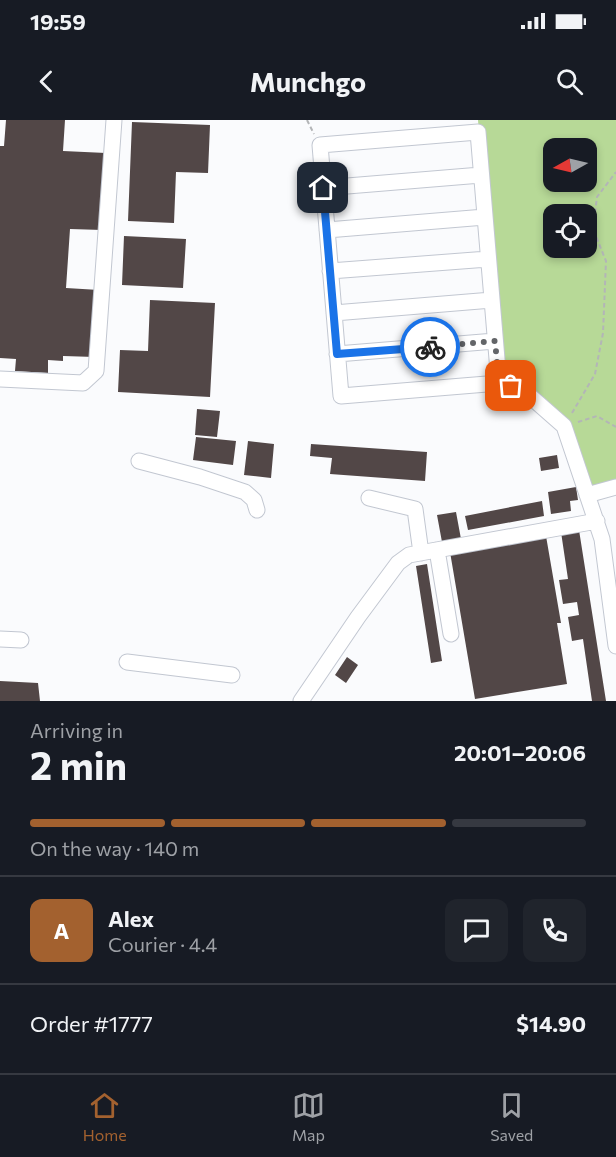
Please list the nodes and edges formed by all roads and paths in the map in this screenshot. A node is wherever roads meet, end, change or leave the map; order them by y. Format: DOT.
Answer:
graph roads {
  1 [pos="114,120"];
  2 [pos="616,172"];
  3 [pos="481,175"];
  4 [pos="323,188"];
  5 [pos="485,217"];
  6 [pos="327,230"];
  7 [pos="488,259"];
  8 [pos="330,272"];
  9 [pos="492,300"];
  10 [pos="334,313"];
  11 [pos="495,341"];
  12 [pos="337,354"];
  13 [pos="0,379"];
  14 [pos="499,383"];
  15 [pos="564,426"];
  16 [pos="616,427"];
  17 [pos="139,461"];
  18 [pos="616,487"];
  19 [pos="587,495"];
  20 [pos="369,498"];
  21 [pos="258,510"];
  22 [pos="597,521"];
  23 [pos="437,550"];
  24 [pos="421,553"];
  25 [pos="451,634"];
  26 [pos="0,639"];
  27 [pos="21,640"];
  28 [pos="616,646"];
  29 [pos="126,662"];
  30 [pos="232,675"];
  31 [pos="306,699"];
  1 -- 13 [label="street"];
  2 -- 15 [label="path"];
  3 -- 4 [label="street"];
  3 -- 4 [label="street"];
  3 -- 5 [label="street"];
  4 -- 6 [label="street"];
  5 -- 6 [label="street"];
  5 -- 7 [label="street"];
  6 -- 8 [label="street"];
  7 -- 8 [label="street"];
  7 -- 9 [label="street"];
  8 -- 10 [label="street"];
  9 -- 10 [label="street"];
  9 -- 11 [label="street"];
  10 -- 12 [label="street"];
  11 -- 12 [label="street"];
  11 -- 14 [label="street"];
  12 -- 14 [label="street"];
  14 -- 15 [label="street"];
  15 -- 16 [label="path"];
  15 -- 19 [label="street"];
  17 -- 21 [label="street"];
  18 -- 19 [label="street"];
  19 -- 22 [label="street"];
  20 -- 24 [label="street"];
  22 -- 23 [label="street"];
  22 -- 28 [label="street"];
  23 -- 24 [label="street"];
  23 -- 25 [label="street"];
  24 -- 31 [label="street"];
  26 -- 27 [label="street"];
  29 -- 30 [label="street"];
}
